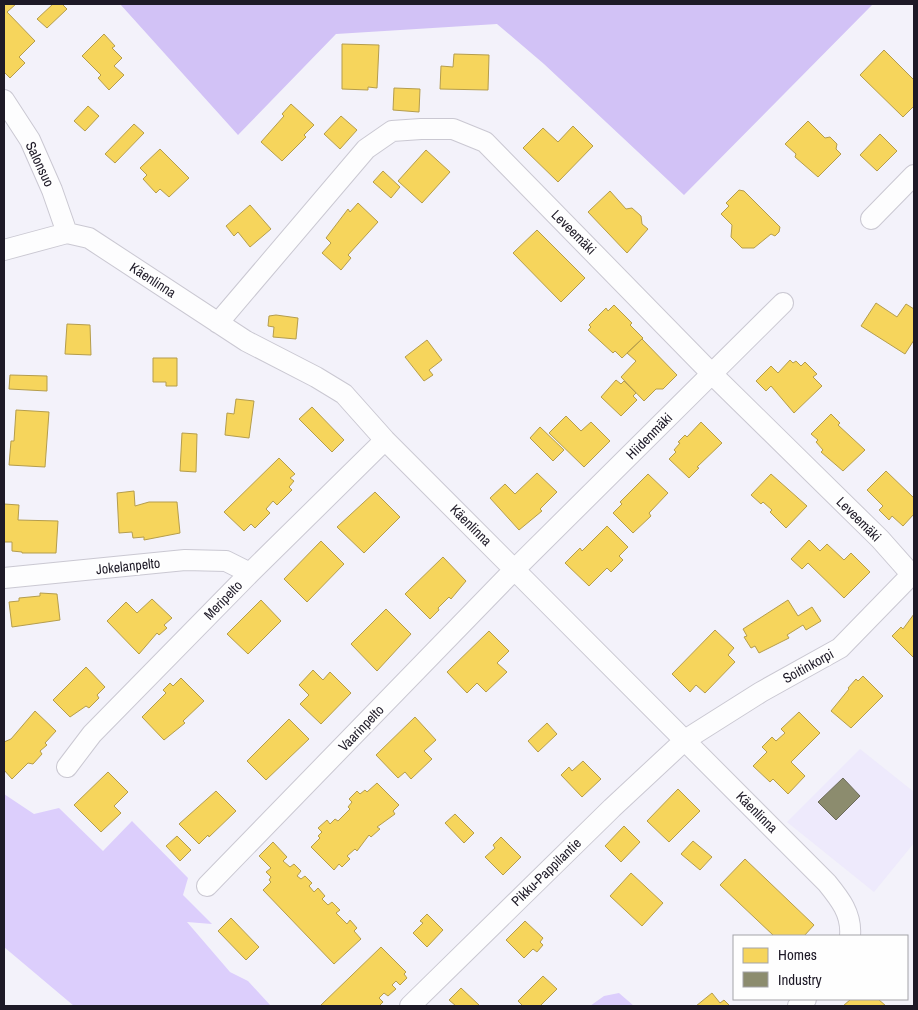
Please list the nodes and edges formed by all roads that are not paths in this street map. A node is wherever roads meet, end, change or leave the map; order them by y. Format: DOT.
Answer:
graph roads {
  1 [pos="4,100"];
  2 [pos="914,175"];
  3 [pos="871,219"];
  4 [pos="66,234"];
  5 [pos="4,250"];
  6 [pos="783,303"];
  7 [pos="218,323"];
  8 [pos="712,374"];
  9 [pos="385,440"];
  10 [pos="515,569"];
  11 [pos="250,573"];
  12 [pos="913,574"];
  13 [pos="4,578"];
  14 [pos="685,740"];
  15 [pos="67,766"];
  16 [pos="207,886"];
  17 [pos="850,935"];
  18 [pos="410,1006"];
  1 -- 4 [label="street, Salonsuo"];
  2 -- 3 [label="street"];
  4 -- 5 [label="street"];
  4 -- 7 [label="street, Käenlinna"];
  6 -- 8 [label="street, Hiidenmäki"];
  7 -- 8 [label="street, Leveemäki"];
  7 -- 9 [label="street, Käenlinna"];
  8 -- 10 [label="street, Hiidenmäki"];
  8 -- 12 [label="street, Leveemäki"];
  9 -- 10 [label="street, Käenlinna"];
  9 -- 11 [label="street, Meripelto"];
  10 -- 14 [label="street, Käenlinna"];
  10 -- 16 [label="street, Vaarinpelto"];
  11 -- 13 [label="street, Jokelanpelto"];
  11 -- 15 [label="street, Meripelto"];
  12 -- 14 [label="street, Soitinkorpi"];
  14 -- 17 [label="street, Käenlinna"];
  14 -- 18 [label="street, Pikku-Pappilantie"];
}
